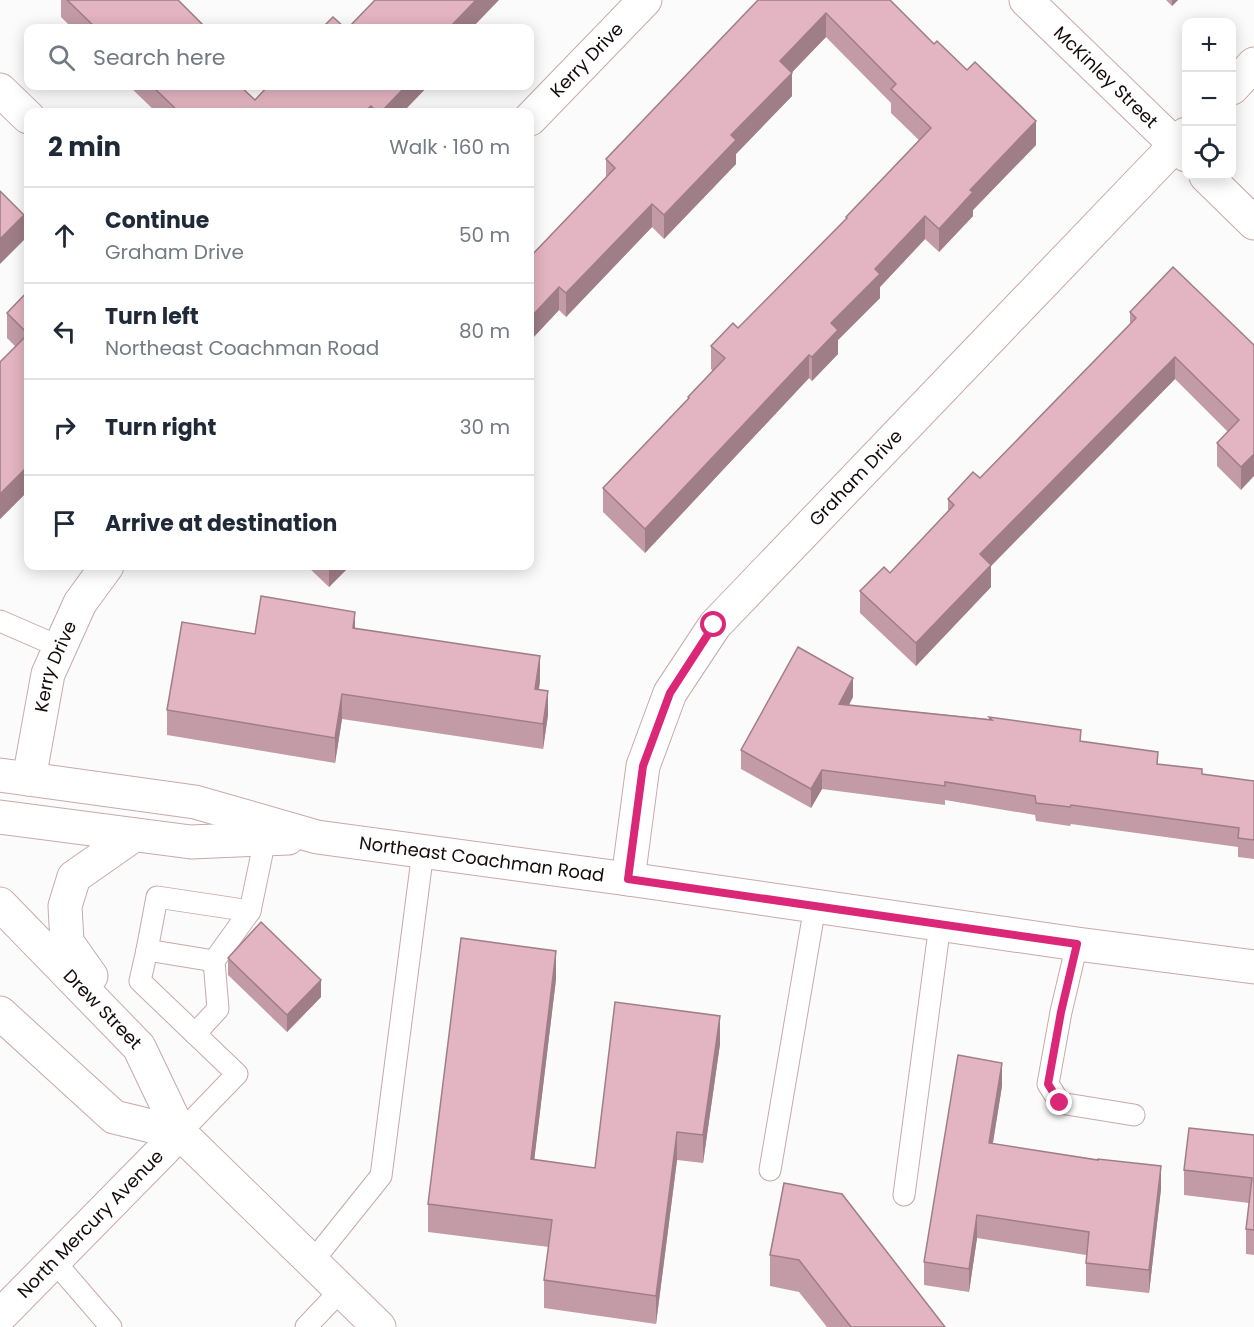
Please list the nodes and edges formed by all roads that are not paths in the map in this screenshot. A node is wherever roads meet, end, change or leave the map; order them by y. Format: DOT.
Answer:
graph roads {
  1 [pos="645,0"];
  2 [pos="1026,0"];
  3 [pos="1254,64"];
  4 [pos="1236,84"];
  5 [pos="0,90"];
  6 [pos="24,113"];
  7 [pos="534,115"];
  8 [pos="1182,144"];
  9 [pos="1182,146"];
  10 [pos="1210,180"];
  11 [pos="1254,223"];
  12 [pos="104,570"];
  13 [pos="0,621"];
  14 [pos="60,647"];
  15 [pos="14,777"];
  16 [pos="0,817"];
  17 [pos="135,835"];
  18 [pos="316,837"];
  19 [pos="265,838"];
  20 [pos="423,851"];
  21 [pos="628,879"];
  22 [pos="0,904"];
  23 [pos="815,906"];
  24 [pos="250,912"];
  25 [pos="940,924"];
  26 [pos="1077,944"];
  27 [pos="147,950"];
  28 [pos="214,961"];
  29 [pos="1254,967"];
  30 [pos="0,1013"];
  31 [pos="195,1034"];
  32 [pos="139,1047"];
  33 [pos="1134,1115"];
  34 [pos="180,1133"];
  35 [pos="770,1170"];
  36 [pos="904,1195"];
  37 [pos="54,1261"];
  38 [pos="312,1262"];
  39 [pos="341,1290"];
  40 [pos="0,1316"];
  41 [pos="111,1327"];
  42 [pos="306,1327"];
  43 [pos="379,1327"];
  1 -- 7 [label="main road, Kerry Drive"];
  2 -- 8 [label="main road, McKinley Street"];
  3 -- 4 [label="main road"];
  5 -- 6 [label="main road"];
  9 -- 21 [label="main road, Graham Drive"];
  10 -- 11 [label="main road"];
  12 -- 14 [label="main road, Kerry Drive"];
  13 -- 14 [label="lane"];
  14 -- 15 [label="main road, Kerry Drive"];
  15 -- 18 [label="main road, Northeast Coachman Road"];
  16 -- 17 [label="main road, Northeast Coachman Road"];
  17 -- 19 [label="main road, Northeast Coachman Road"];
  17 -- 32 [label="main road"];
  18 -- 19 [label="main road, Northeast Coachman Road"];
  18 -- 20 [label="main road, Northeast Coachman Road"];
  19 -- 24 [label="lane"];
  20 -- 21 [label="main road, Northeast Coachman Road"];
  20 -- 38 [label="lane"];
  21 -- 23 [label="main road, Northeast Coachman Road"];
  22 -- 32 [label="main road, Drew Street"];
  23 -- 25 [label="main road, Northeast Coachman Road"];
  23 -- 35 [label="lane"];
  24 -- 27 [label="lane"];
  24 -- 28 [label="lane"];
  25 -- 26 [label="main road, Northeast Coachman Road"];
  25 -- 36 [label="lane"];
  26 -- 29 [label="main road, Northeast Coachman Road"];
  26 -- 33 [label="lane"];
  27 -- 28 [label="lane"];
  27 -- 31 [label="lane"];
  28 -- 31 [label="lane"];
  30 -- 34 [label="main road"];
  31 -- 34 [label="lane"];
  32 -- 34 [label="main road, Drew Street"];
  34 -- 37 [label="main road, North Mercury Avenue"];
  34 -- 38 [label="main road, Drew Street"];
  37 -- 40 [label="main road, North Mercury Avenue"];
  37 -- 41 [label="lane"];
  38 -- 39 [label="main road, Drew Street"];
  39 -- 42 [label="lane"];
  39 -- 43 [label="main road, Drew Street"];
}
